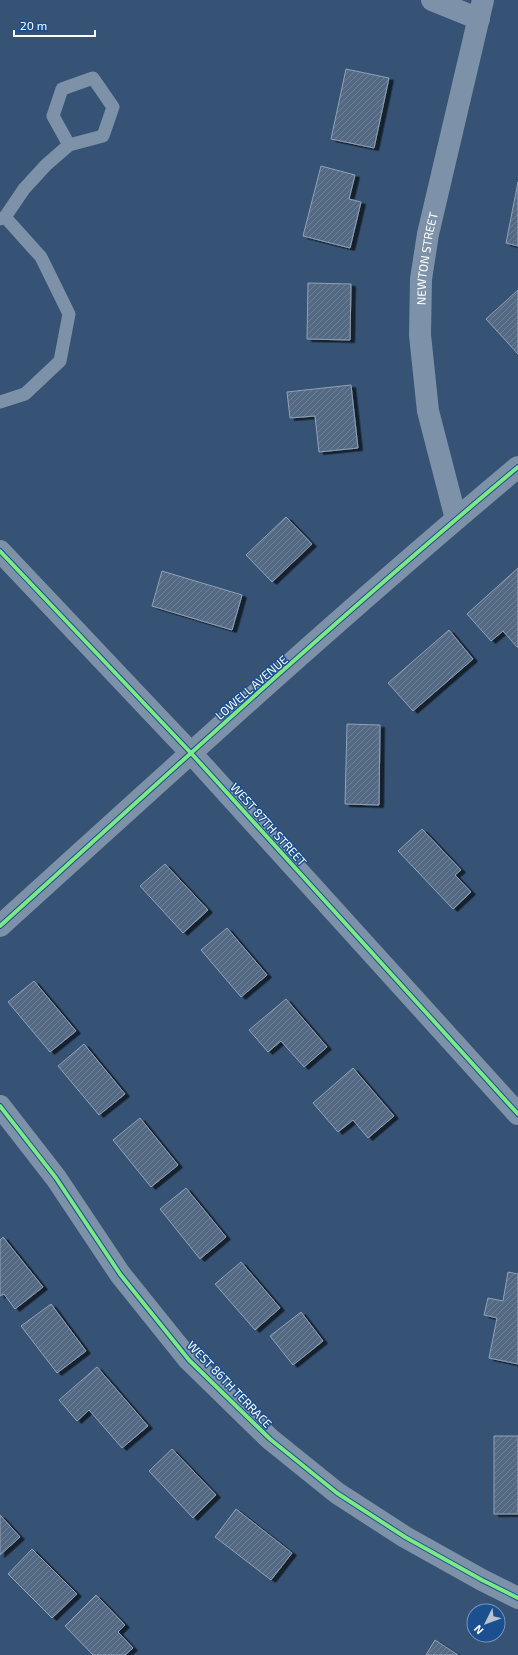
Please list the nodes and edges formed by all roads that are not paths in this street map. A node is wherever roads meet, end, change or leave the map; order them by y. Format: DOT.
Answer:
graph roads {
  1 [pos="432,0"];
  2 [pos="481,10"];
  3 [pos="69,145"];
  4 [pos="2,218"];
  5 [pos="0,402"];
  6 [pos="518,467"];
  7 [pos="456,519"];
  8 [pos="0,551"];
  9 [pos="191,753"];
  10 [pos="0,926"];
  11 [pos="0,1106"];
  12 [pos="518,1114"];
  13 [pos="518,1598"];
  1 -- 2 [label="street"];
  2 -- 7 [label="street, NEWTON STREET"];
  3 -- 3 [label="lane"];
  3 -- 4 [label="lane"];
  4 -- 5 [label="lane"];
  6 -- 7 [label="street, LOWELL AVENUE"];
  7 -- 9 [label="street, LOWELL AVENUE"];
  8 -- 9 [label="street, WEST 87TH STREET"];
  9 -- 10 [label="street, LOWELL AVENUE"];
  9 -- 12 [label="street, WEST 87TH STREET"];
  11 -- 13 [label="street, WEST 86TH TERRACE"];
}
